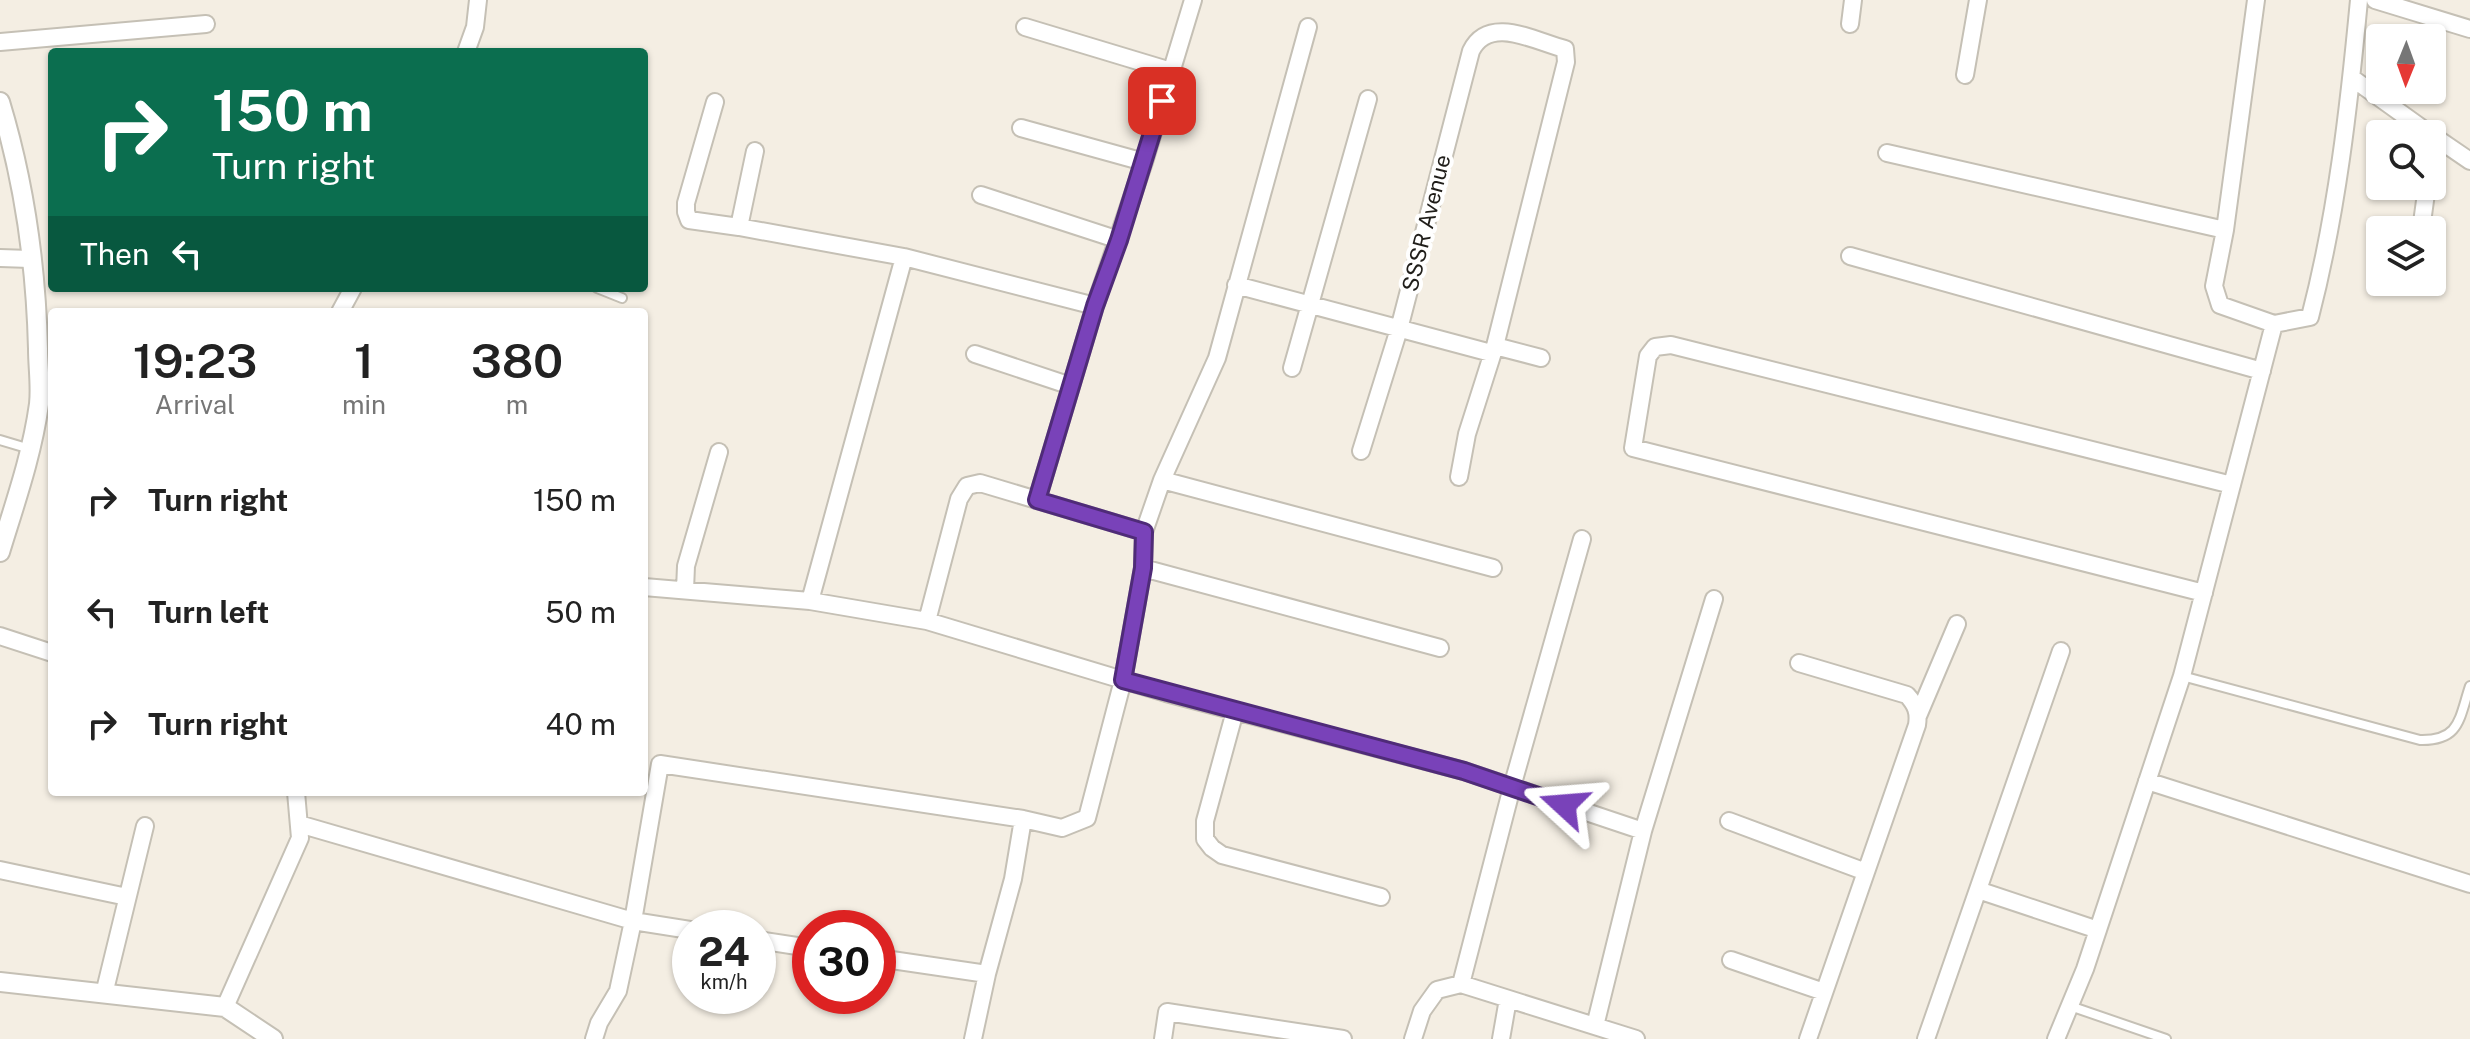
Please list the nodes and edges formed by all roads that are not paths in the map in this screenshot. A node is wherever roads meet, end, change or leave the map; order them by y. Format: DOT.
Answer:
graph roads {
  1 [pos="478,0"];
  2 [pos="1193,0"];
  3 [pos="1853,0"];
  4 [pos="1978,0"];
  5 [pos="2256,0"];
  6 [pos="2359,0"];
  7 [pos="2375,0"];
  8 [pos="206,24"];
  9 [pos="1850,24"];
  10 [pos="1025,27"];
  11 [pos="1308,27"];
  12 [pos="2470,29"];
  13 [pos="0,42"];
  14 [pos="467,48"];
  15 [pos="1171,71"];
  16 [pos="1965,75"];
  17 [pos="2352,78"];
  18 [pos="1368,99"];
  19 [pos="0,102"];
  20 [pos="715,102"];
  21 [pos="2406,120"];
  22 [pos="1021,128"];
  23 [pos="2446,148"];
  24 [pos="755,151"];
  25 [pos="8,153"];
  26 [pos="1887,153"];
  27 [pos="2470,161"];
  28 [pos="1144,162"];
  29 [pos="981,195"];
  30 [pos="739,227"];
  31 [pos="2225,230"];
  32 [pos="1119,240"];
  33 [pos="1850,256"];
  34 [pos="904,257"];
  35 [pos="0,258"];
  36 [pos="30,259"];
  37 [pos="1236,285"];
  38 [pos="607,292"];
  39 [pos="622,298"];
  40 [pos="1311,305"];
  41 [pos="1095,306"];
  42 [pos="44,310"];
  43 [pos="2274,324"];
  44 [pos="1399,329"];
  45 [pos="1495,346"];
  46 [pos="975,354"];
  47 [pos="1541,358"];
  48 [pos="1292,368"];
  49 [pos="2262,371"];
  50 [pos="1071,386"];
  51 [pos="0,440"];
  52 [pos="31,449"];
  53 [pos="1361,451"];
  54 [pos="719,452"];
  55 [pos="1459,477"];
  56 [pos="1162,480"];
  57 [pos="2232,485"];
  58 [pos="1037,500"];
  59 [pos="1144,532"];
  60 [pos="1582,539"];
  61 [pos="0,552"];
  62 [pos="1143,568"];
  63 [pos="1493,568"];
  64 [pos="648,587"];
  65 [pos="685,590"];
  66 [pos="2204,593"];
  67 [pos="1714,599"];
  68 [pos="810,601"];
  69 [pos="927,621"];
  70 [pos="1957,624"];
  71 [pos="1,641"];
  72 [pos="1440,648"];
  73 [pos="2061,651"];
  74 [pos="48,652"];
  75 [pos="1799,663"];
  76 [pos="2182,676"];
  77 [pos="1123,680"];
  78 [pos="2470,686"];
  79 [pos="1235,711"];
  80 [pos="1918,716"];
  81 [pos="2147,781"];
  82 [pos="1512,787"];
  83 [pos="296,796"];
  84 [pos="1023,819"];
  85 [pos="1729,821"];
  86 [pos="299,824"];
  87 [pos="145,826"];
  88 [pos="1643,831"];
  89 [pos="0,870"];
  90 [pos="1866,872"];
  91 [pos="2470,884"];
  92 [pos="1978,890"];
  93 [pos="127,897"];
  94 [pos="1381,897"];
  95 [pos="633,921"];
  96 [pos="672,927"];
  97 [pos="2098,930"];
  98 [pos="1731,960"];
  99 [pos="896,961"];
  100 [pos="987,974"];
  101 [pos="0,982"];
  102 [pos="1461,984"];
  103 [pos="1824,992"];
  104 [pos="104,994"];
  105 [pos="1508,999"];
  106 [pos="2070,1006"];
  107 [pos="225,1007"];
  108 [pos="1595,1026"];
  109 [pos="273,1039"];
  110 [pos="594,1039"];
  111 [pos="973,1039"];
  112 [pos="1163,1039"];
  113 [pos="1343,1039"];
  114 [pos="1413,1039"];
  115 [pos="1501,1039"];
  116 [pos="1636,1039"];
  117 [pos="1808,1039"];
  118 [pos="1926,1039"];
  119 [pos="2056,1039"];
  120 [pos="2166,1039"];
  1 -- 14 [label="street"];
  2 -- 15 [label="street"];
  3 -- 9 [label="street"];
  4 -- 16 [label="street"];
  5 -- 31 [label="street"];
  6 -- 17 [label="street"];
  7 -- 12 [label="street"];
  8 -- 13 [label="street"];
  10 -- 15 [label="street"];
  11 -- 37 [label="street"];
  15 -- 28 [label="street"];
  17 -- 21 [label="street"];
  17 -- 43 [label="street"];
  18 -- 40 [label="street"];
  19 -- 25 [label="street"];
  20 -- 30 [label="street"];
  22 -- 28 [label="street"];
  23 -- 27 [label="street"];
  24 -- 30 [label="street"];
  25 -- 36 [label="street"];
  26 -- 31 [label="street"];
  28 -- 32 [label="street"];
  29 -- 32 [label="street"];
  30 -- 34 [label="street"];
  31 -- 43 [label="street"];
  32 -- 41 [label="street"];
  33 -- 49 [label="street"];
  34 -- 41 [label="street"];
  34 -- 68 [label="street"];
  35 -- 36 [label="street"];
  36 -- 42 [label="street"];
  37 -- 40 [label="street"];
  37 -- 56 [label="street"];
  38 -- 39 [label="lane"];
  40 -- 44 [label="street"];
  40 -- 48 [label="street"];
  41 -- 50 [label="street"];
  42 -- 52 [label="street"];
  43 -- 49 [label="street"];
  44 -- 45 [label="street"];
  44 -- 45 [label="street, SSSR Avenue"];
  44 -- 53 [label="street, SSSR Avenue"];
  45 -- 47 [label="street"];
  45 -- 55 [label="street"];
  46 -- 50 [label="street"];
  49 -- 57 [label="street"];
  50 -- 58 [label="street"];
  51 -- 52 [label="lane"];
  52 -- 61 [label="street"];
  54 -- 65 [label="street"];
  56 -- 59 [label="street"];
  56 -- 63 [label="street"];
  57 -- 66 [label="street"];
  57 -- 66 [label="street"];
  58 -- 59 [label="street"];
  58 -- 69 [label="street"];
  59 -- 62 [label="street"];
  60 -- 82 [label="street"];
  62 -- 72 [label="street"];
  62 -- 77 [label="street"];
  64 -- 65 [label="street"];
  65 -- 68 [label="street"];
  66 -- 76 [label="street"];
  67 -- 88 [label="street"];
  68 -- 69 [label="street"];
  69 -- 77 [label="street"];
  70 -- 80 [label="street"];
  71 -- 74 [label="street"];
  73 -- 92 [label="street"];
  75 -- 80 [label="street"];
  76 -- 78 [label="lane"];
  76 -- 81 [label="street"];
  77 -- 79 [label="street"];
  77 -- 84 [label="street"];
  79 -- 82 [label="street"];
  79 -- 94 [label="street"];
  80 -- 90 [label="street"];
  81 -- 91 [label="street"];
  81 -- 97 [label="street"];
  82 -- 88 [label="street"];
  82 -- 102 [label="street"];
  83 -- 86 [label="street"];
  84 -- 95 [label="street"];
  84 -- 100 [label="street"];
  85 -- 90 [label="street"];
  86 -- 95 [label="street"];
  86 -- 107 [label="street"];
  87 -- 93 [label="street"];
  88 -- 108 [label="street"];
  89 -- 93 [label="street"];
  90 -- 103 [label="street"];
  92 -- 97 [label="street"];
  92 -- 118 [label="street"];
  93 -- 104 [label="street"];
  95 -- 96 [label="street"];
  95 -- 110 [label="street"];
  97 -- 106 [label="street"];
  98 -- 103 [label="street"];
  99 -- 100 [label="street"];
  100 -- 111 [label="street"];
  101 -- 104 [label="street"];
  102 -- 105 [label="street"];
  102 -- 114 [label="street"];
  103 -- 117 [label="street"];
  104 -- 107 [label="street"];
  105 -- 108 [label="street"];
  105 -- 115 [label="street"];
  106 -- 119 [label="street"];
  106 -- 120 [label="lane"];
  107 -- 109 [label="street"];
  108 -- 116 [label="street"];
  112 -- 113 [label="street"];
}
